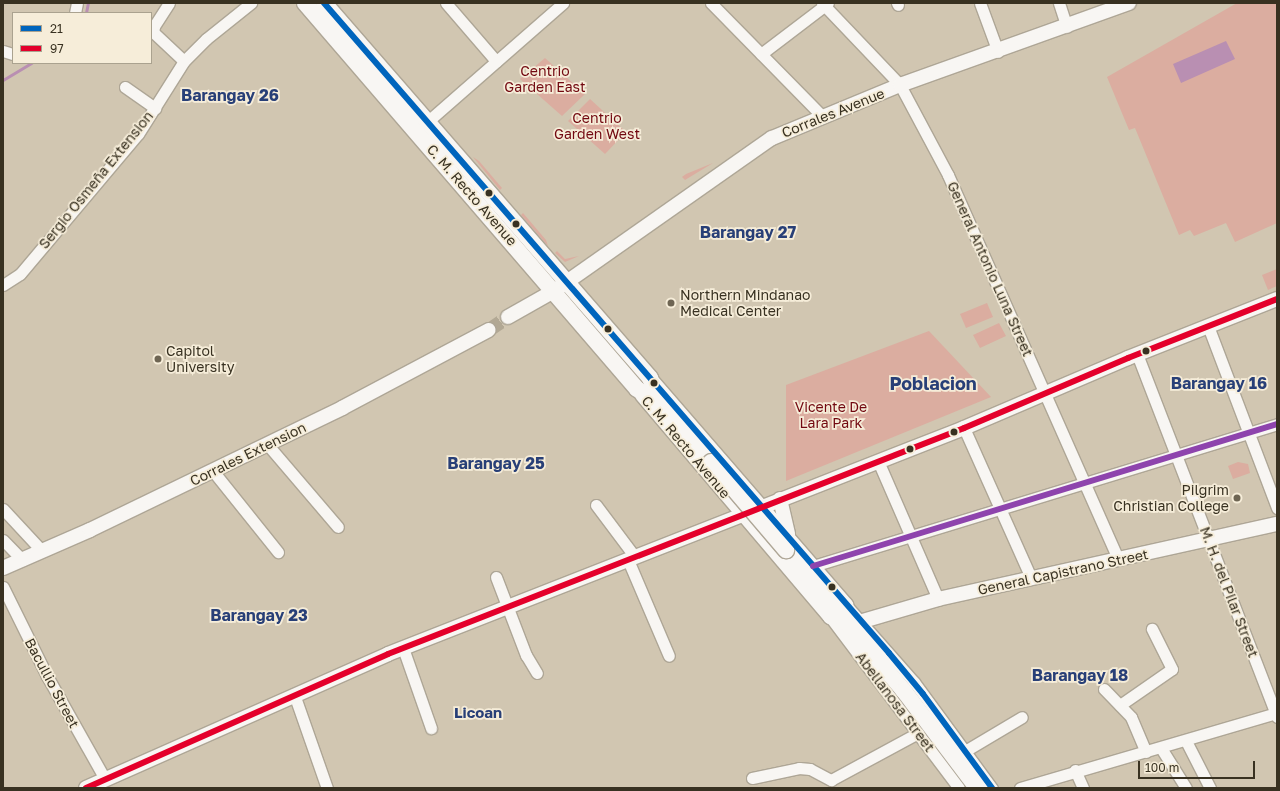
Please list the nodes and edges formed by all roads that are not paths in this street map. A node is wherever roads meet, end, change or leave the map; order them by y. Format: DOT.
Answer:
graph roads {
  1 [pos="169,3"];
  2 [pos="251,3"];
  3 [pos="305,3"];
  4 [pos="324,3"];
  5 [pos="446,3"];
  6 [pos="563,3"];
  7 [pos="711,3"];
  8 [pos="980,3"];
  9 [pos="1059,3"];
  10 [pos="1129,3"];
  11 [pos="824,4"];
  12 [pos="1067,27"];
  13 [pos="998,52"];
  14 [pos="761,54"];
  15 [pos="184,61"];
  16 [pos="496,61"];
  17 [pos="900,85"];
  18 [pos="125,87"];
  19 [pos="155,108"];
  20 [pos="822,117"];
  21 [pos="428,122"];
  22 [pos="566,281"];
  23 [pos="4,283"];
  24 [pos="554,291"];
  25 [pos="1277,299"];
  26 [pos="508,318"];
  27 [pos="1208,326"];
  28 [pos="489,330"];
  29 [pos="1137,354"];
  30 [pos="650,378"];
  31 [pos="637,388"];
  32 [pos="1045,393"];
  33 [pos="660,402"];
  34 [pos="1277,424"];
  35 [pos="964,428"];
  36 [pos="1248,433"];
  37 [pos="267,444"];
  38 [pos="1176,455"];
  39 [pos="878,461"];
  40 [pos="213,471"];
  41 [pos="1086,482"];
  42 [pos="780,499"];
  43 [pos="596,505"];
  44 [pos="761,507"];
  45 [pos="1277,508"];
  46 [pos="3,509"];
  47 [pos="1000,509"];
  48 [pos="743,514"];
  49 [pos="1277,524"];
  50 [pos="338,527"];
  51 [pos="910,536"];
  52 [pos="3,540"];
  53 [pos="1209,540"];
  54 [pos="787,544"];
  55 [pos="42,551"];
  56 [pos="278,552"];
  57 [pos="632,558"];
  58 [pos="22,560"];
  59 [pos="1119,560"];
  60 [pos="813,566"];
  61 [pos="3,568"];
  62 [pos="496,576"];
  63 [pos="1031,578"];
  64 [pos="3,587"];
  65 [pos="938,599"];
  66 [pos="508,606"];
  67 [pos="830,617"];
  68 [pos="855,623"];
  69 [pos="1152,629"];
  70 [pos="403,648"];
  71 [pos="668,656"];
  72 [pos="537,673"];
  73 [pos="1104,689"];
  74 [pos="294,694"];
  75 [pos="1120,705"];
  76 [pos="1276,715"];
  77 [pos="1022,716"];
  78 [pos="431,728"];
  79 [pos="918,733"];
  80 [pos="1186,741"];
  81 [pos="1161,748"];
  82 [pos="965,751"];
  83 [pos="1146,752"];
  84 [pos="1075,770"];
  85 [pos="752,778"];
  86 [pos="104,779"];
  87 [pos="86,788"];
  88 [pos="327,788"];
  89 [pos="959,788"];
  90 [pos="977,788"];
  91 [pos="992,788"];
  92 [pos="1020,788"];
  93 [pos="1082,788"];
  94 [pos="1186,788"];
  95 [pos="1210,788"];
  1 -- 15 [label="street"];
  2 -- 15 [label="street, Sergio Osmeña Extension"];
  3 -- 24 [label="highway, C. M. Recto Avenue"];
  4 -- 21 [label="highway, C. M. Recto Avenue"];
  5 -- 16 [label="street"];
  6 -- 16 [label="street"];
  7 -- 14 [label="street"];
  8 -- 13 [label="street"];
  9 -- 12 [label="street"];
  10 -- 12 [label="main road, Corrales Avenue"];
  11 -- 14 [label="street"];
  11 -- 17 [label="street, General Antonio Luna Street"];
  12 -- 13 [label="main road, Corrales Avenue"];
  13 -- 17 [label="main road, Corrales Avenue"];
  14 -- 20 [label="street"];
  15 -- 19 [label="street, Sergio Osmeña Extension"];
  16 -- 21 [label="street"];
  17 -- 20 [label="main road, Corrales Avenue"];
  17 -- 32 [label="street, General Antonio Luna Street"];
  18 -- 19 [label="street"];
  19 -- 23 [label="street, Sergio Osmeña Extension"];
  20 -- 22 [label="main road, Corrales Avenue"];
  21 -- 22 [label="highway, C. M. Recto Avenue"];
  22 -- 24 [label="main road, Corrales Avenue"];
  22 -- 30 [label="highway, C. M. Recto Avenue"];
  24 -- 26 [label="main road"];
  24 -- 31 [label="highway, C. M. Recto Avenue"];
  25 -- 27 [label="main road"];
  27 -- 29 [label="main road"];
  27 -- 36 [label="street"];
  28 -- 37 [label="main road, Corrales Extension"];
  29 -- 32 [label="main road"];
  29 -- 38 [label="street, M. H. del Pilar Street"];
  30 -- 33 [label="highway, C. M. Recto Avenue"];
  30 -- 44 [label="main road, C. M. Recto Avenue"];
  31 -- 33 [label="highway, C. M. Recto Avenue"];
  31 -- 48 [label="main road, C. M. Recto Avenue"];
  32 -- 35 [label="main road"];
  32 -- 41 [label="street, General Antonio Luna Street"];
  33 -- 54 [label="highway, C. M. Recto Avenue, bridge"];
  34 -- 36 [label="street"];
  35 -- 39 [label="main road"];
  35 -- 47 [label="street"];
  36 -- 38 [label="street"];
  36 -- 45 [label="street"];
  37 -- 40 [label="main road, Corrales Extension"];
  37 -- 50 [label="street"];
  38 -- 41 [label="street"];
  38 -- 53 [label="street, M. H. del Pilar Street"];
  39 -- 42 [label="main road"];
  39 -- 51 [label="street"];
  40 -- 55 [label="main road, Corrales Extension"];
  40 -- 56 [label="street"];
  41 -- 47 [label="street"];
  41 -- 59 [label="street, General Antonio Luna Street"];
  42 -- 44 [label="main road"];
  42 -- 54 [label="main road"];
  43 -- 57 [label="street"];
  44 -- 48 [label="main road"];
  44 -- 54 [label="main road, C. M. Recto Avenue"];
  46 -- 55 [label="street"];
  47 -- 51 [label="street"];
  47 -- 63 [label="street"];
  48 -- 57 [label="main road"];
  48 -- 67 [label="main road, C. M. Recto Avenue"];
  49 -- 53 [label="main road, General Capistrano Street"];
  51 -- 60 [label="street"];
  51 -- 65 [label="street"];
  52 -- 58 [label="street"];
  53 -- 59 [label="main road, General Capistrano Street"];
  53 -- 76 [label="street, M. H. del Pilar Street"];
  54 -- 60 [label="main road, C. M. Recto Avenue"];
  54 -- 68 [label="highway, C. M. Recto Avenue"];
  55 -- 58 [label="main road, Corrales Extension"];
  57 -- 66 [label="main road"];
  57 -- 71 [label="street"];
  58 -- 61 [label="main road, Corrales Extension"];
  59 -- 63 [label="main road, General Capistrano Street"];
  60 -- 68 [label="main road, C. M. Recto Avenue"];
  62 -- 66 [label="street"];
  63 -- 65 [label="main road, General Capistrano Street"];
  64 -- 86 [label="street, Bacullio Street"];
  65 -- 68 [label="main road, General Capistrano Street"];
  66 -- 70 [label="main road"];
  66 -- 72 [label="street"];
  67 -- 68 [label="main road, C. M. Recto Avenue"];
  67 -- 79 [label="street, Abellanosa Street"];
  68 -- 82 [label="street"];
  68 -- 90 [label="highway, C. M. Recto Avenue"];
  69 -- 75 [label="street"];
  70 -- 74 [label="main road"];
  70 -- 78 [label="street"];
  73 -- 75 [label="street"];
  74 -- 86 [label="main road"];
  74 -- 88 [label="street"];
  75 -- 83 [label="street"];
  76 -- 80 [label="street"];
  77 -- 82 [label="street"];
  79 -- 85 [label="street"];
  79 -- 89 [label="street, Abellanosa Street"];
  80 -- 81 [label="street"];
  80 -- 95 [label="street"];
  81 -- 83 [label="street"];
  81 -- 94 [label="street"];
  82 -- 91 [label="street"];
  83 -- 84 [label="street"];
  84 -- 92 [label="street"];
  84 -- 93 [label="street"];
  86 -- 87 [label="main road"];
}
